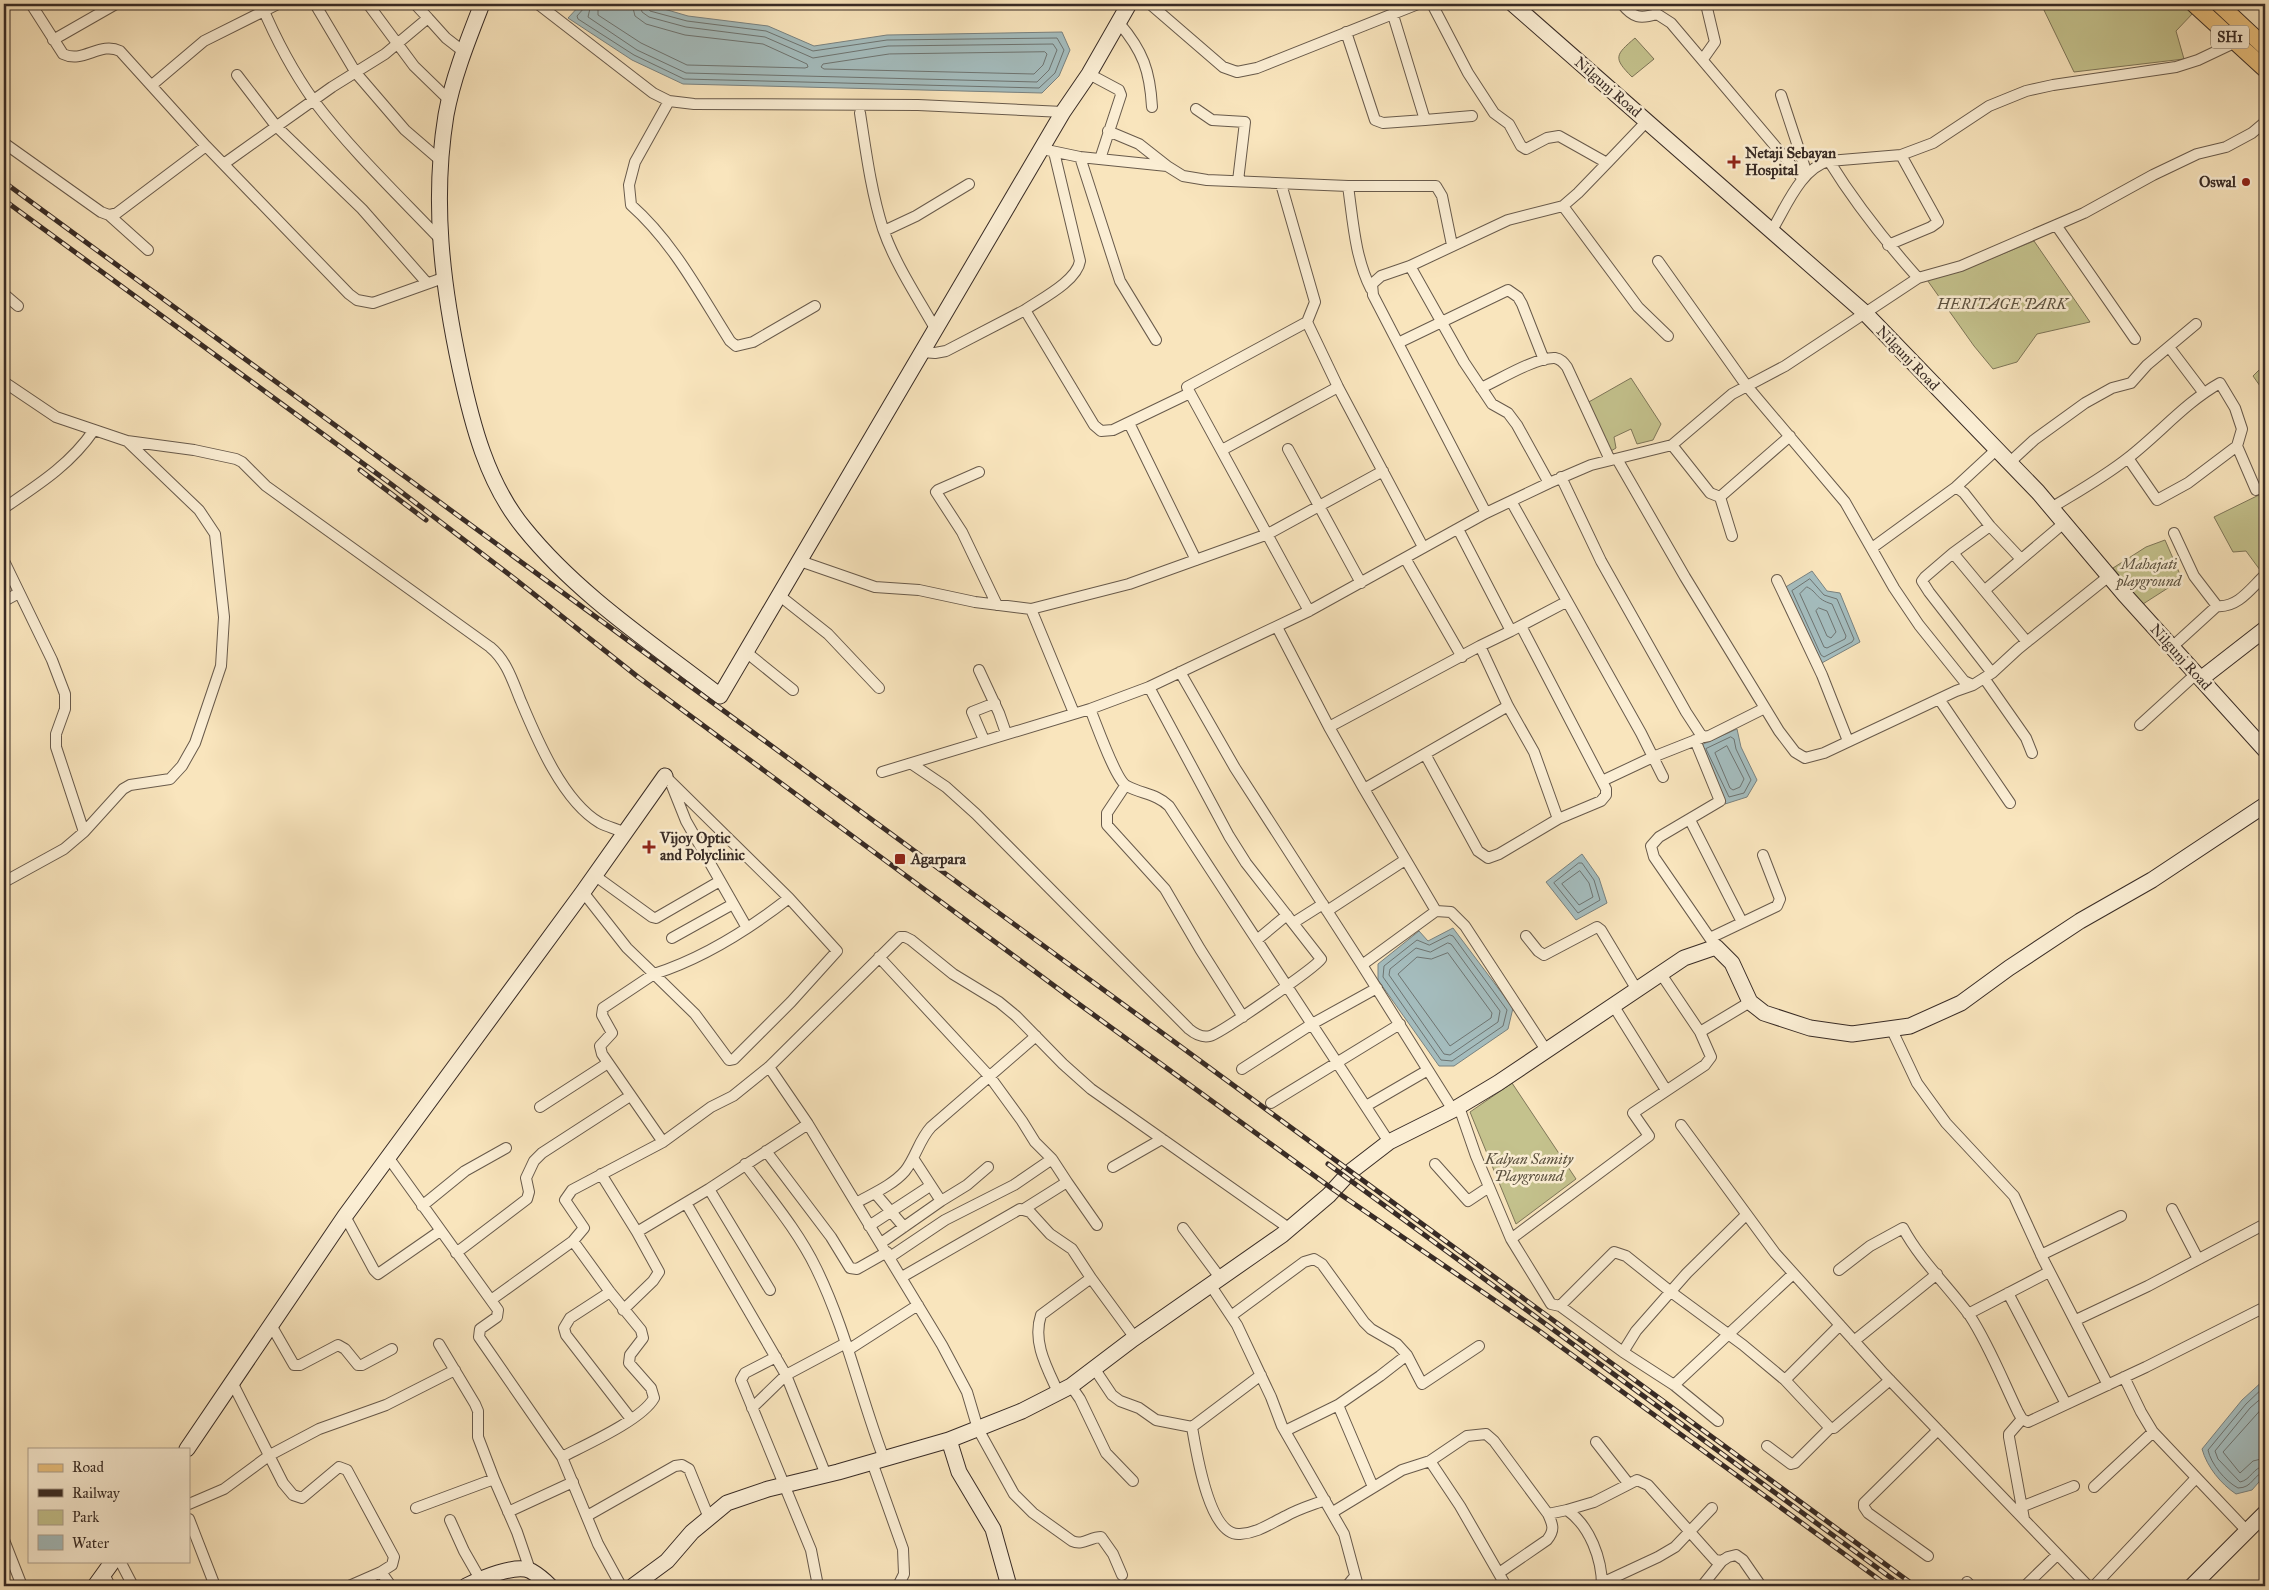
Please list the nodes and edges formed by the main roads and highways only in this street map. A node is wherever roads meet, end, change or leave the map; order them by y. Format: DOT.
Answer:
graph roads {
  1 [pos="2194,4"];
  2 [pos="2219,4"];
  3 [pos="2265,47"];
  4 [pos="2265,69"];
  1 -- 4 [label="main road, SH1"];
  2 -- 3 [label="main road, SH1"];
}
